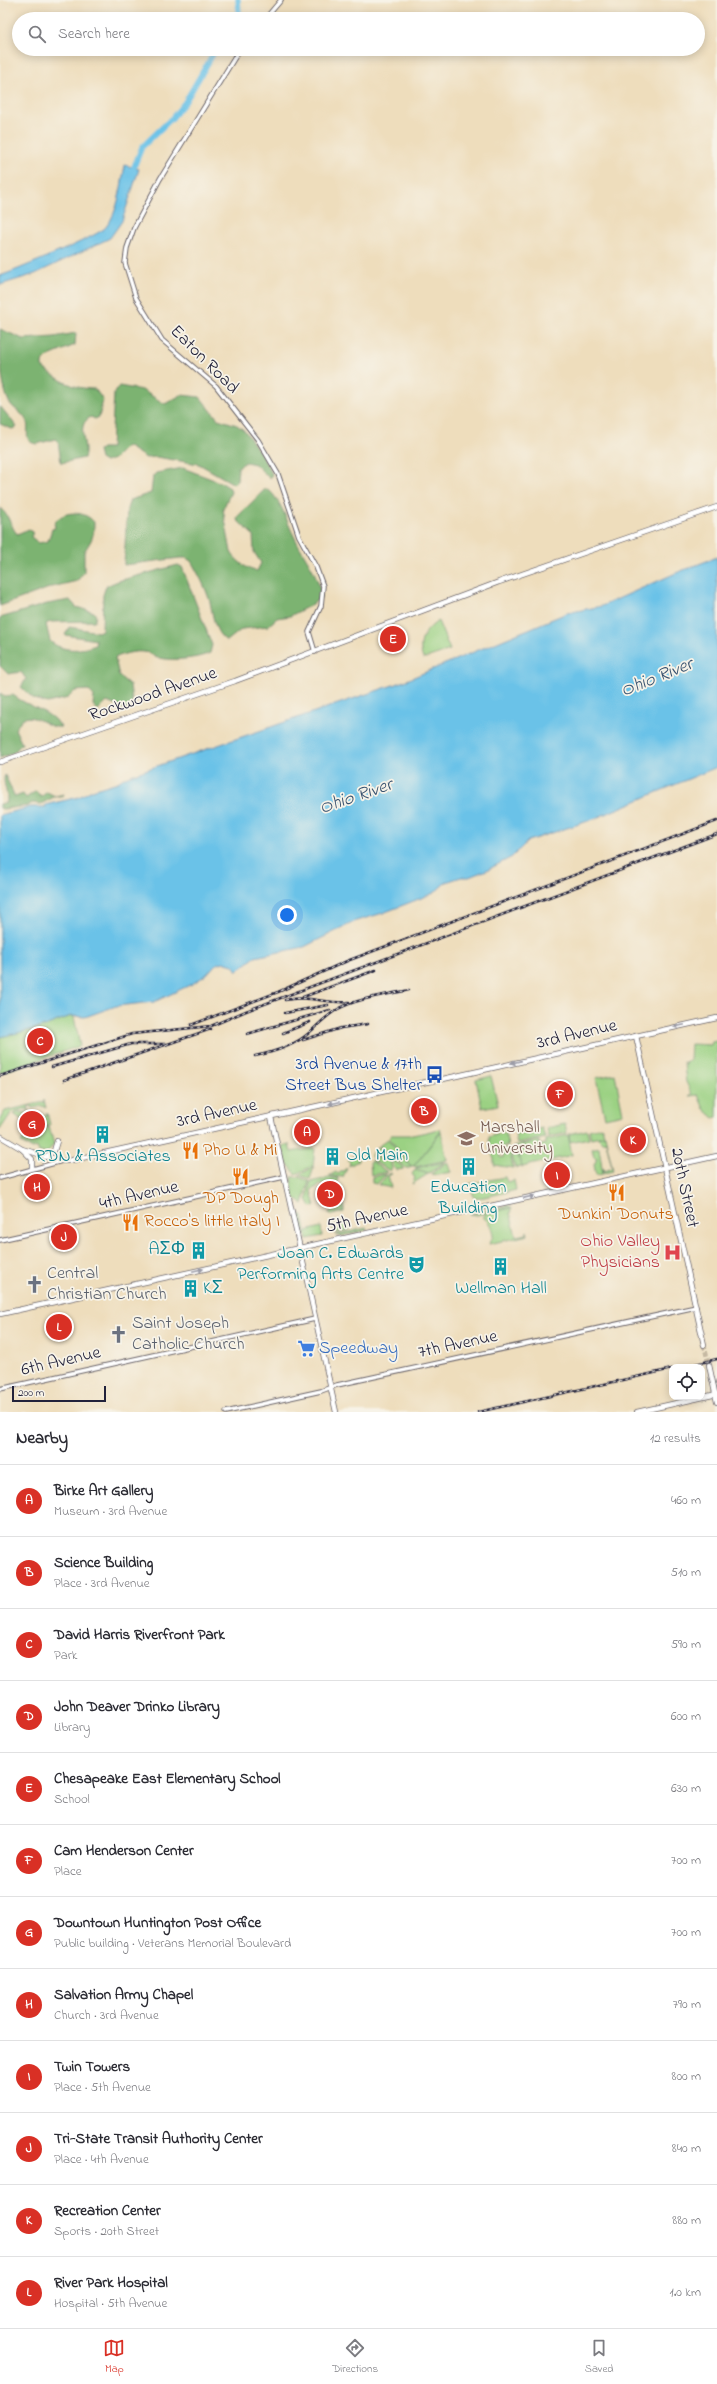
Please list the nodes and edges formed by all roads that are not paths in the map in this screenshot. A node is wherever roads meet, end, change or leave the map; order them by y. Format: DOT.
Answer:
graph roads {
  1 [pos="281,0"];
  2 [pos="271,12"];
  3 [pos="236,56"];
  4 [pos="717,507"];
  5 [pos="315,652"];
  6 [pos="0,762"];
  7 [pos="717,1018"];
  8 [pos="636,1036"];
  9 [pos="271,1117"];
  10 [pos="0,1136"];
  11 [pos="58,1141"];
  12 [pos="22,1149"];
  13 [pos="717,1156"];
  14 [pos="45,1157"];
  15 [pos="62,1161"];
  16 [pos="665,1167"];
  17 [pos="32,1168"];
  18 [pos="1,1177"];
  19 [pos="284,1177"];
  20 [pos="0,1240"];
  21 [pos="300,1248"];
  22 [pos="696,1307"];
  23 [pos="0,1314"];
  24 [pos="315,1319"];
  25 [pos="704,1346"];
  26 [pos="709,1365"];
  27 [pos="331,1388"];
  28 [pos="0,1389"];
  29 [pos="716,1394"];
  30 [pos="717,1402"];
  31 [pos="226,1412"];
  32 [pos="336,1412"];
  33 [pos="638,1412"];
  1 -- 2 [label="street"];
  3 -- 5 [label="street, Eaton Road"];
  4 -- 5 [label="main road, Rockwood Avenue"];
  5 -- 6 [label="main road, Rockwood Avenue"];
  7 -- 8 [label="main road, 3rd Avenue, one-way"];
  8 -- 9 [label="main road, 3rd Avenue, one-way"];
  8 -- 16 [label="main road, 20th Street"];
  9 -- 15 [label="main road, 3rd Avenue"];
  9 -- 19 [label="main road"];
  10 -- 12 [label="main road"];
  11 -- 14 [label="main road"];
  12 -- 14 [label="main road"];
  12 -- 17 [label="main road"];
  13 -- 16 [label="main road, 5th Avenue"];
  14 -- 15 [label="main road"];
  15 -- 17 [label="street, 3rd Avenue"];
  21 -- 16 [label="main road, 5th Avenue, one-way"];
  16 -- 22 [label="main road, 20th Street"];
  17 -- 18 [label="street, 3rd Avenue"];
  19 -- 20 [label="street, 4th Avenue"];
  19 -- 21 [label="main road"];
  23 -- 21 [label="main road, 5th Avenue, one-way"];
  21 -- 24 [label="main road"];
  22 -- 25 [label="main road, 20th Street"];
  22 -- 27 [label="street, 7th Avenue"];
  24 -- 27 [label="main road"];
  24 -- 28 [label="street, 6th Avenue"];
  26 -- 29 [label="main road"];
  27 -- 31 [label="street, 7th Avenue"];
  27 -- 32 [label="main road"];
  29 -- 30 [label="main road"];
  29 -- 33 [label="main road"];
}
